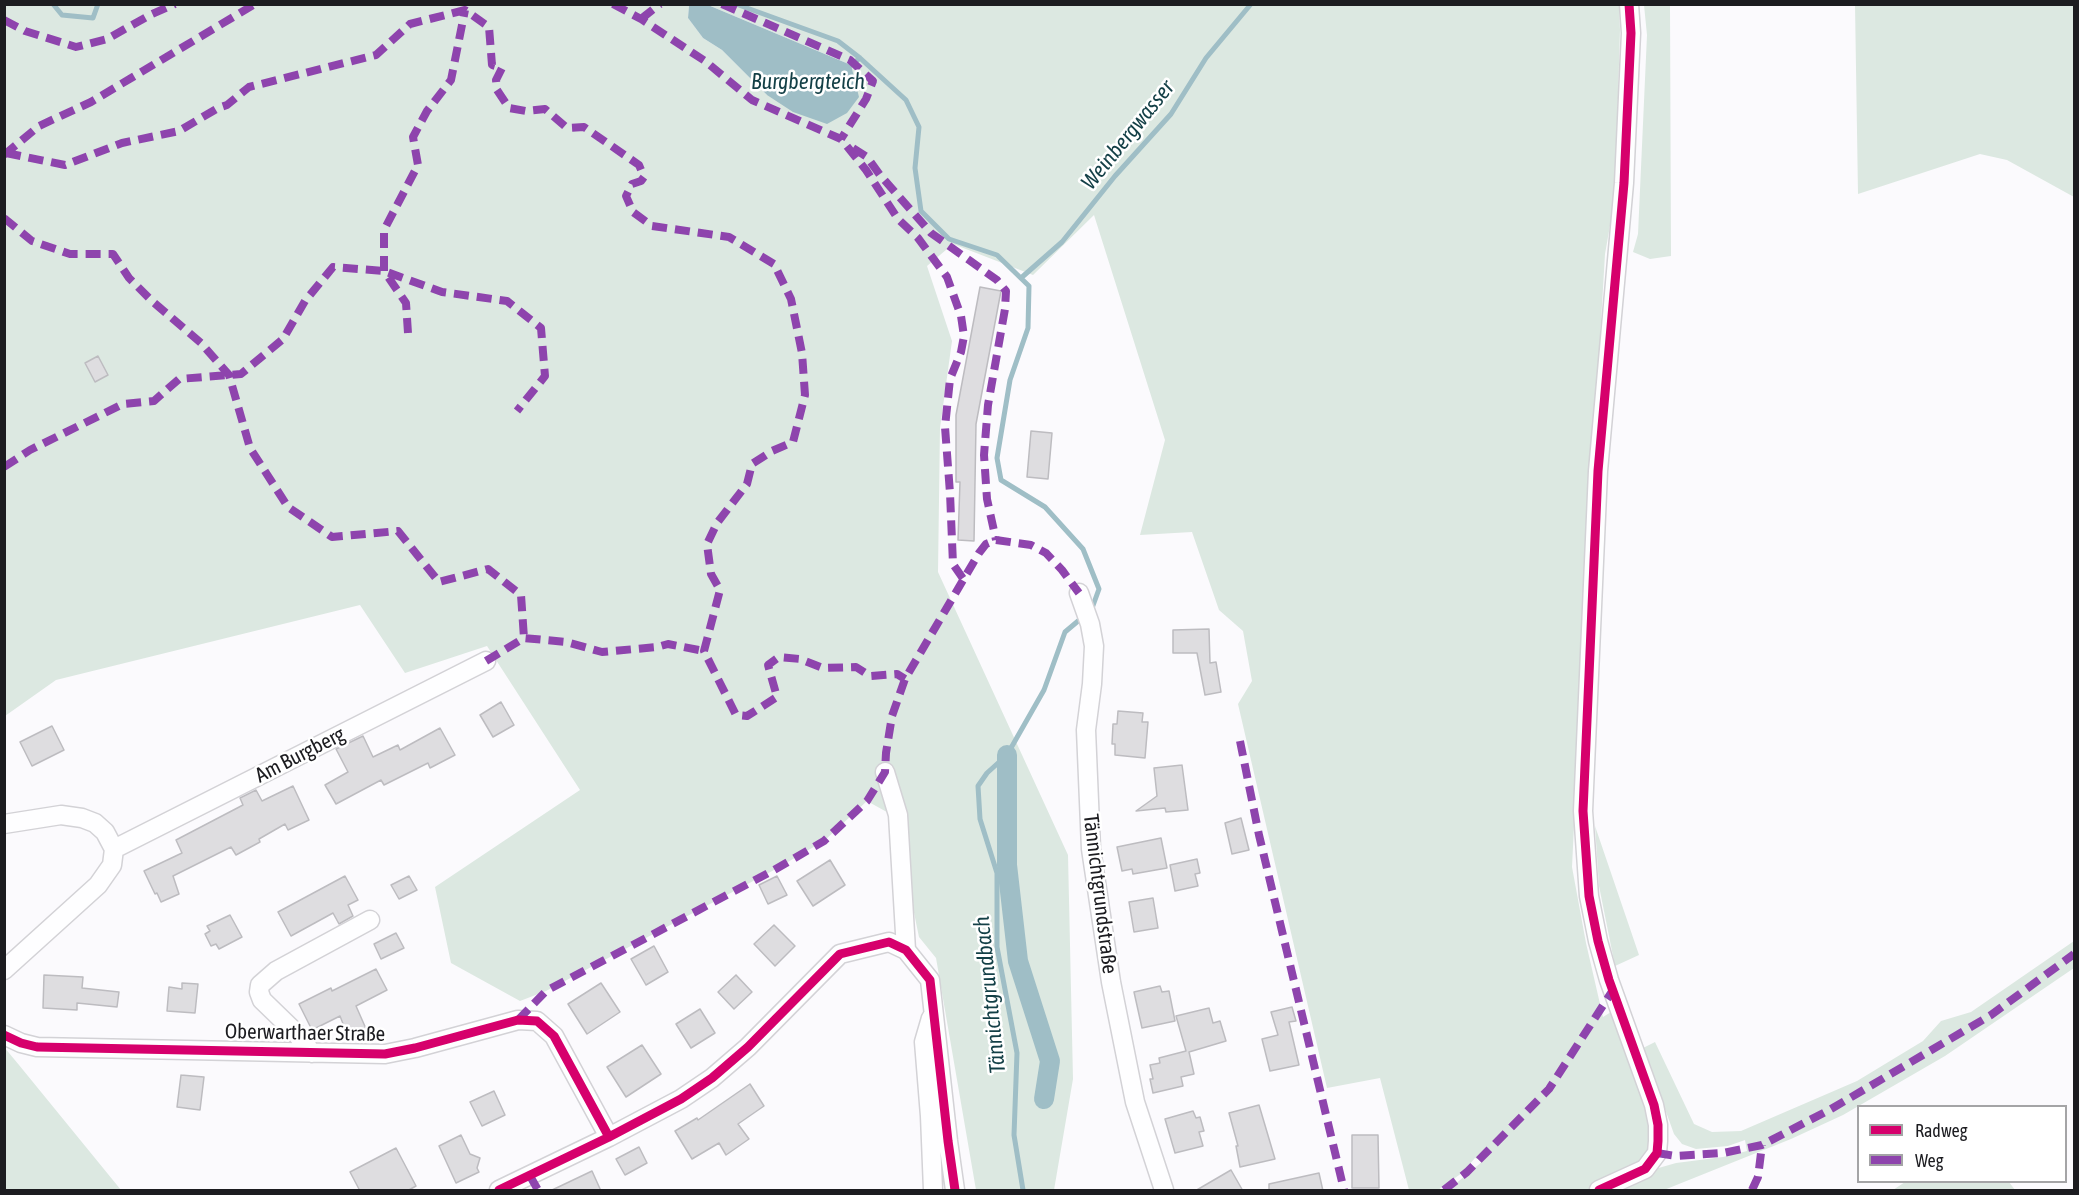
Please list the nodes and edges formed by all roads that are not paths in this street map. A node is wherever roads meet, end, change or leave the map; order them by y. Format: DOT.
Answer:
graph roads {
  1 [pos="1629,4"];
  2 [pos="1079,593"];
  3 [pos="486,661"];
  4 [pos="885,772"];
  5 [pos="4,824"];
  6 [pos="114,849"];
  7 [pos="370,920"];
  8 [pos="906,950"];
  9 [pos="4,970"];
  10 [pos="934,1008"];
  11 [pos="4,1035"];
  12 [pos="312,1053"];
  13 [pos="609,1137"];
  14 [pos="499,1191"];
  15 [pos="933,1191"];
  16 [pos="955,1191"];
  17 [pos="1164,1191"];
  18 [pos="1599,1191"];
  1 -- 18 [label="street"];
  2 -- 17 [label="street, Tännichtgrundstraße"];
  3 -- 6 [label="street, Am Burgberg"];
  4 -- 8 [label="street"];
  5 -- 6 [label="street"];
  6 -- 9 [label="street"];
  7 -- 12 [label="street, Oberwarthaer Straße"];
  8 -- 10 [label="street"];
  8 -- 13 [label="street"];
  10 -- 15 [label="street"];
  10 -- 16 [label="street"];
  11 -- 12 [label="street, Oberwarthaer Straße"];
  12 -- 13 [label="street, Oberwarthaer Straße"];
  13 -- 14 [label="street"];
}
